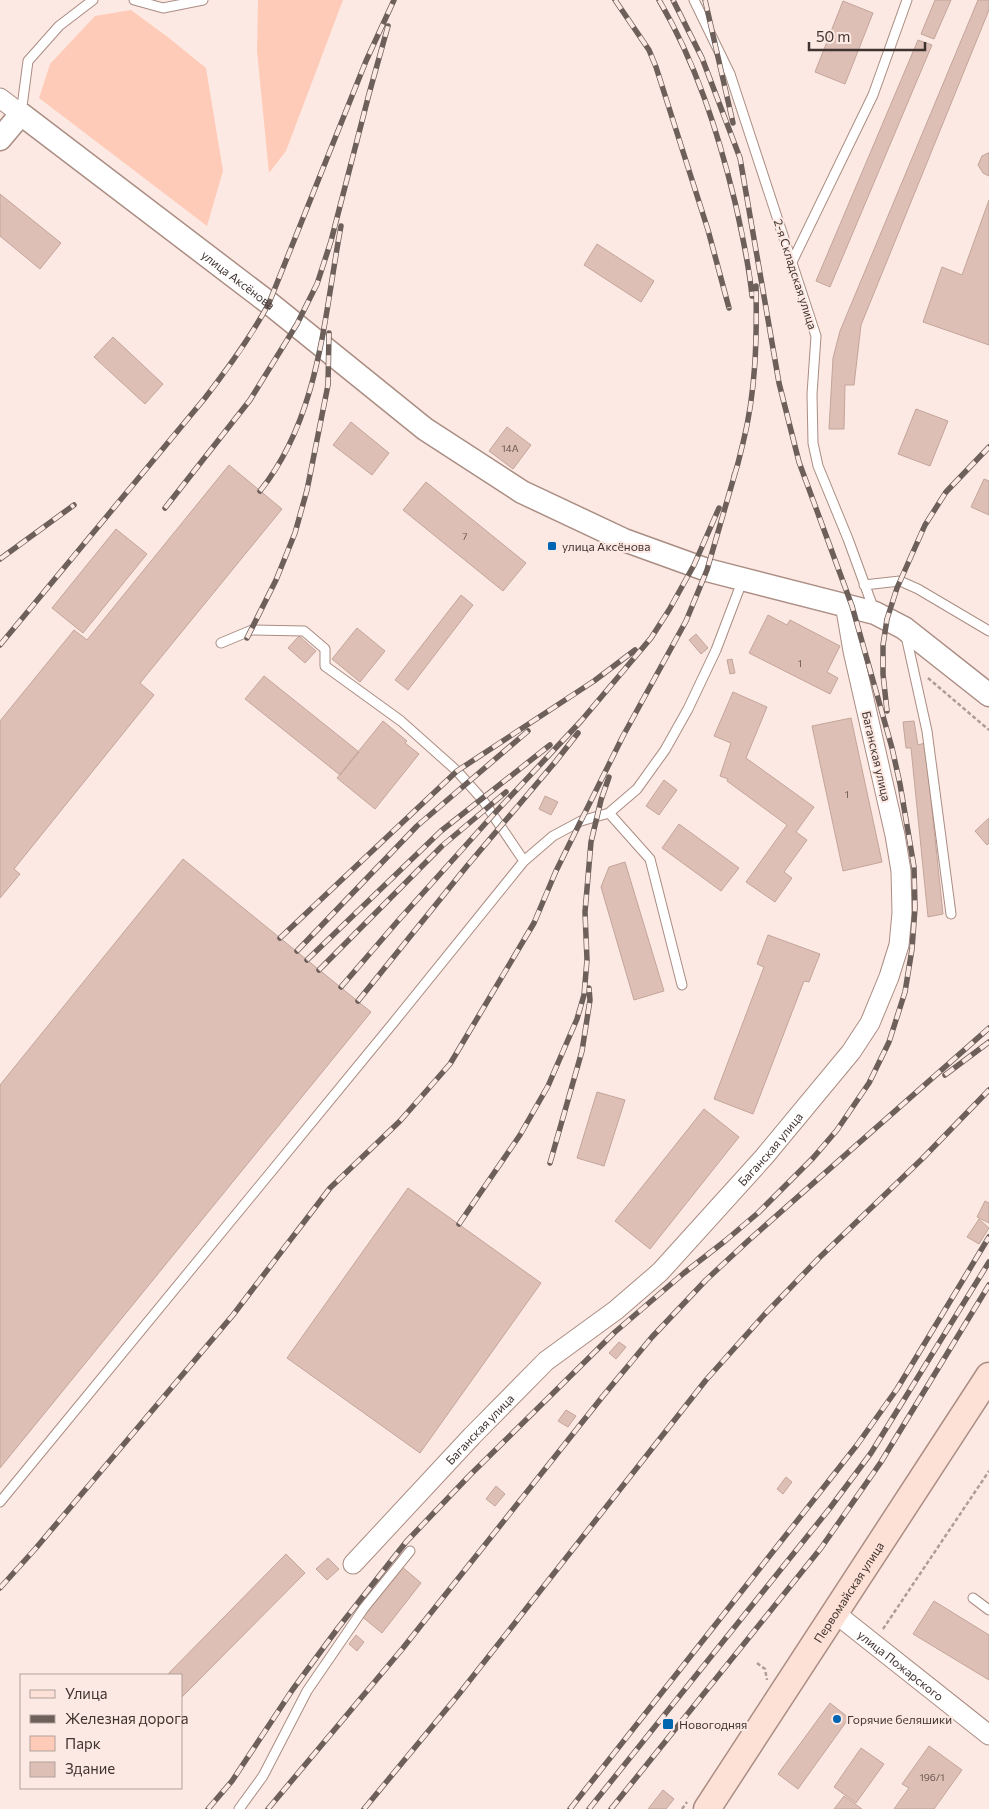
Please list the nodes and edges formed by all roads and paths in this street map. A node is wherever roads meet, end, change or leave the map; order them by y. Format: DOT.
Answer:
graph roads {
  1 [pos="93,0"];
  2 [pos="134,0"];
  3 [pos="203,0"];
  4 [pos="694,0"];
  5 [pos="907,0"];
  6 [pos="0,98"];
  7 [pos="21,114"];
  8 [pos="0,139"];
  9 [pos="792,262"];
  10 [pos="743,579"];
  11 [pos="864,585"];
  12 [pos="845,604"];
  13 [pos="875,613"];
  14 [pos="904,628"];
  15 [pos="989,631"];
  16 [pos="221,643"];
  17 [pos="912,664"];
  18 [pos="989,695"];
  19 [pos="989,730"];
  20 [pos="609,813"];
  21 [pos="524,861"];
  22 [pos="951,914"];
  23 [pos="682,985"];
  24 [pos="989,1376"];
  25 [pos="989,1471"];
  26 [pos="0,1502"];
  27 [pos="410,1551"];
  28 [pos="353,1564"];
  29 [pos="973,1598"];
  30 [pos="989,1610"];
  31 [pos="834,1614"];
  32 [pos="873,1644"];
  33 [pos="757,1663"];
  34 [pos="765,1669"];
  35 [pos="985,1729"];
  36 [pos="713,1807"];
  37 [pos="239,1809"];
  1 -- 7 [label="lane"];
  2 -- 3 [label="lane"];
  4 -- 9 [label="lane, 2-я Складская улица"];
  5 -- 9 [label="lane"];
  6 -- 7 [label="street, улица Аксёнова"];
  7 -- 8 [label="street"];
  7 -- 10 [label="street, улица Аксёнова"];
  9 -- 11 [label="lane, 2-я Складская улица"];
  10 -- 12 [label="street, улица Аксёнова"];
  10 -- 20 [label="lane"];
  11 -- 13 [label="lane, 2-я Складская улица"];
  11 -- 15 [label="lane"];
  12 -- 13 [label="street, улица Аксёнова"];
  12 -- 28 [label="street, Баганская улица"];
  13 -- 14 [label="street, улица Аксёнова"];
  14 -- 17 [label="lane"];
  14 -- 18 [label="street, улица Аксёнова"];
  16 -- 21 [label="lane"];
  17 -- 19 [label="path"];
  17 -- 22 [label="lane"];
  20 -- 21 [label="lane"];
  20 -- 23 [label="lane"];
  21 -- 26 [label="lane"];
  24 -- 31 [label="main road, Первомайская улица"];
  25 -- 32 [label="path"];
  27 -- 37 [label="lane"];
  29 -- 30 [label="lane"];
  31 -- 32 [label="street, улица Пожарского"];
  31 -- 36 [label="main road, Первомайская улица"];
  32 -- 35 [label="street, улица Пожарского"];
  33 -- 34 [label="path"];
}
